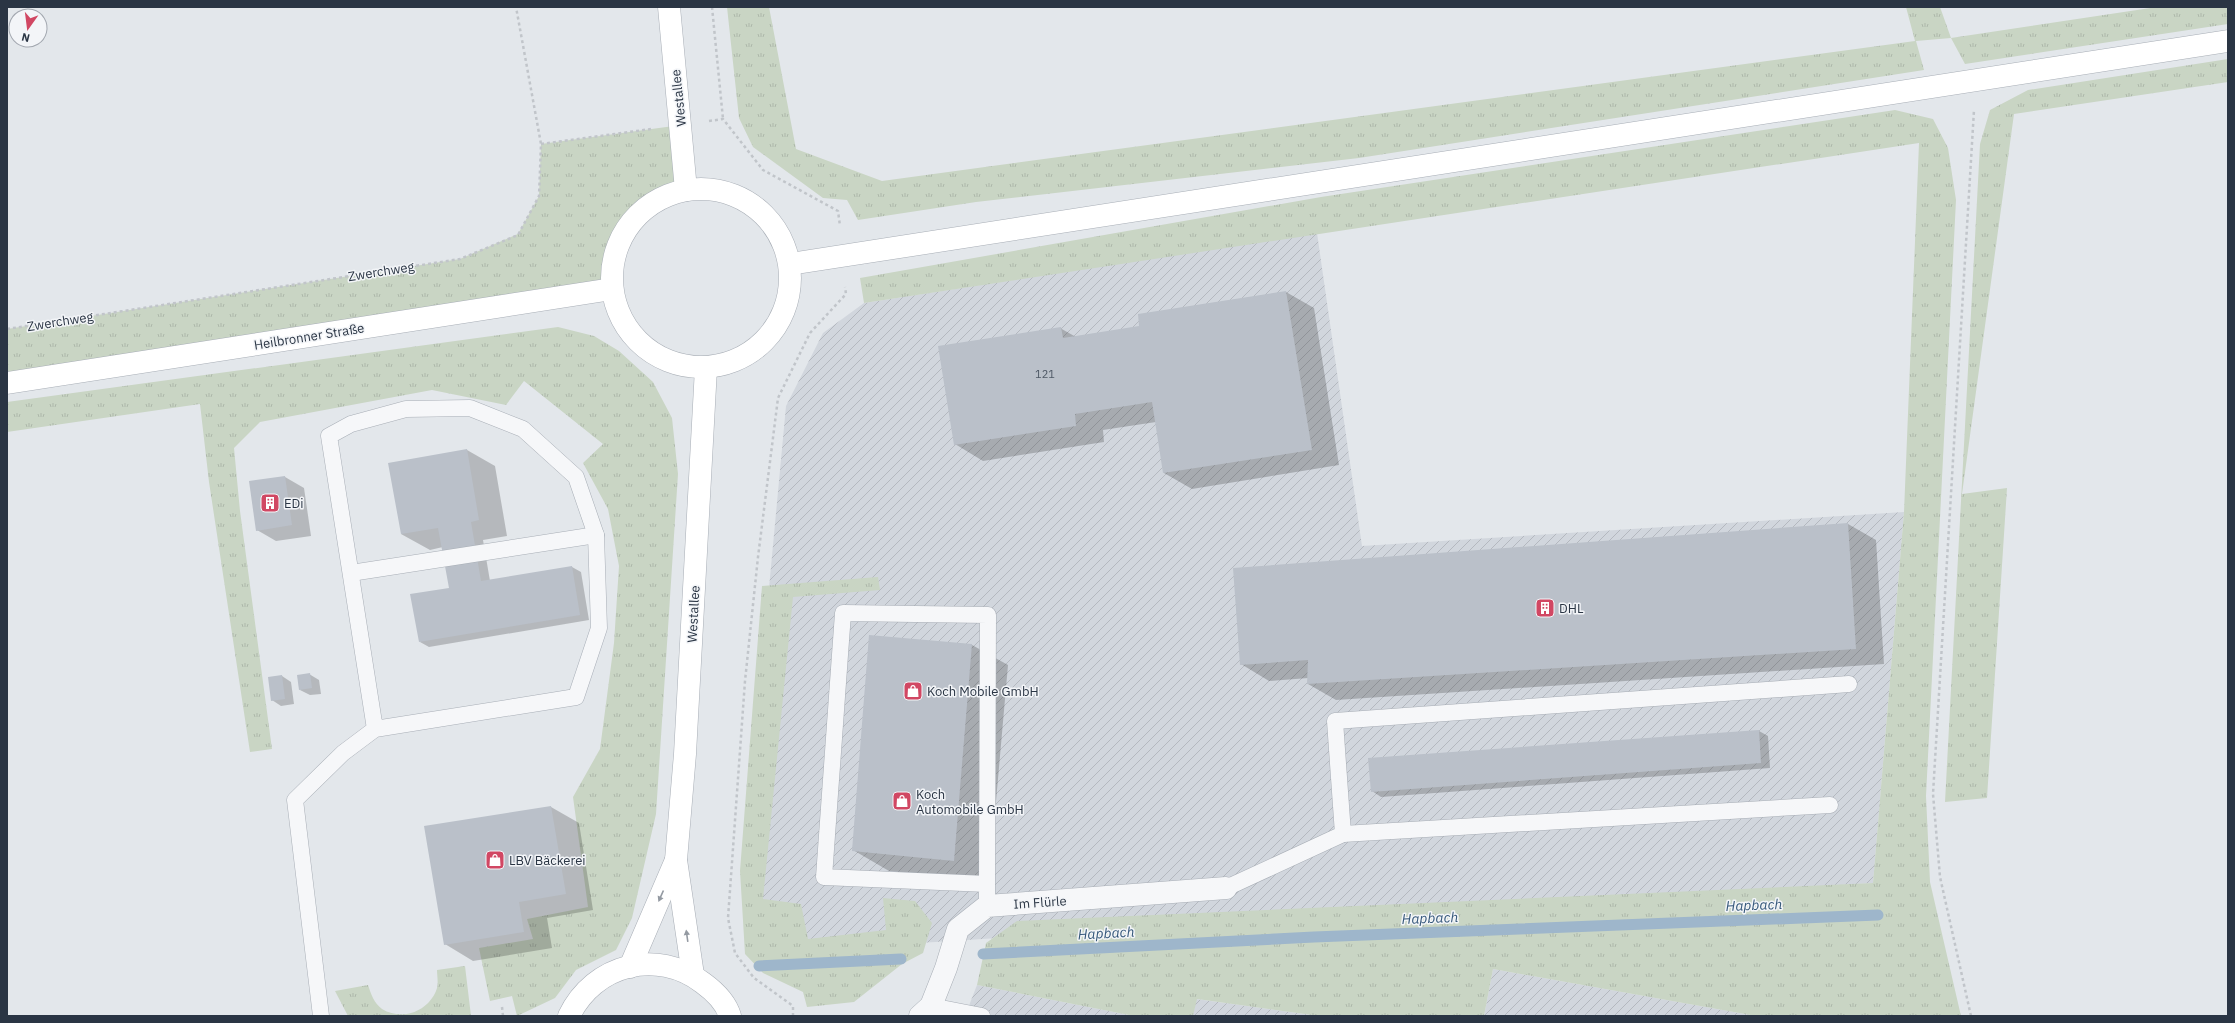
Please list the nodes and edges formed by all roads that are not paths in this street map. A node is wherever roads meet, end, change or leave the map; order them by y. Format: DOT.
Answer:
graph roads {
  1 [pos="669,7"];
  2 [pos="2228,41"];
  3 [pos="686,190"];
  4 [pos="790,264"];
  5 [pos="612,289"];
  6 [pos="706,368"];
  7 [pos="7,383"];
  8 [pos="596,535"];
  9 [pos="351,573"];
  10 [pos="1849,684"];
  11 [pos="375,729"];
  12 [pos="1830,805"];
  13 [pos="1343,834"];
  14 [pos="676,860"];
  15 [pos="987,884"];
  16 [pos="1226,888"];
  17 [pos="986,906"];
  18 [pos="630,967"];
  19 [pos="693,975"];
  20 [pos="926,1011"];
  21 [pos="321,1016"];
  22 [pos="569,1016"];
  23 [pos="730,1016"];
  24 [pos="982,1016"];
  1 -- 3 [label="main road, Westallee"];
  2 -- 4 [label="main road"];
  3 -- 4 [label="main road"];
  3 -- 5 [label="main road"];
  4 -- 6 [label="main road"];
  5 -- 6 [label="main road"];
  5 -- 7 [label="main road, Heilbronner Straße"];
  6 -- 14 [label="main road, Westallee"];
  8 -- 9 [label="lane"];
  8 -- 9 [label="lane"];
  8 -- 11 [label="lane"];
  9 -- 11 [label="lane"];
  10 -- 13 [label="lane"];
  11 -- 21 [label="lane"];
  12 -- 13 [label="lane"];
  13 -- 16 [label="lane"];
  14 -- 18 [label="main road, Westallee, one-way"];
  19 -- 14 [label="main road, Westallee, one-way"];
  15 -- 15 [label="lane"];
  15 -- 17 [label="lane"];
  16 -- 17 [label="street, Im Flürle"];
  17 -- 20 [label="street"];
  18 -- 19 [label="main road"];
  18 -- 22 [label="main road"];
  19 -- 23 [label="main road"];
  20 -- 24 [label="lane"];
}
